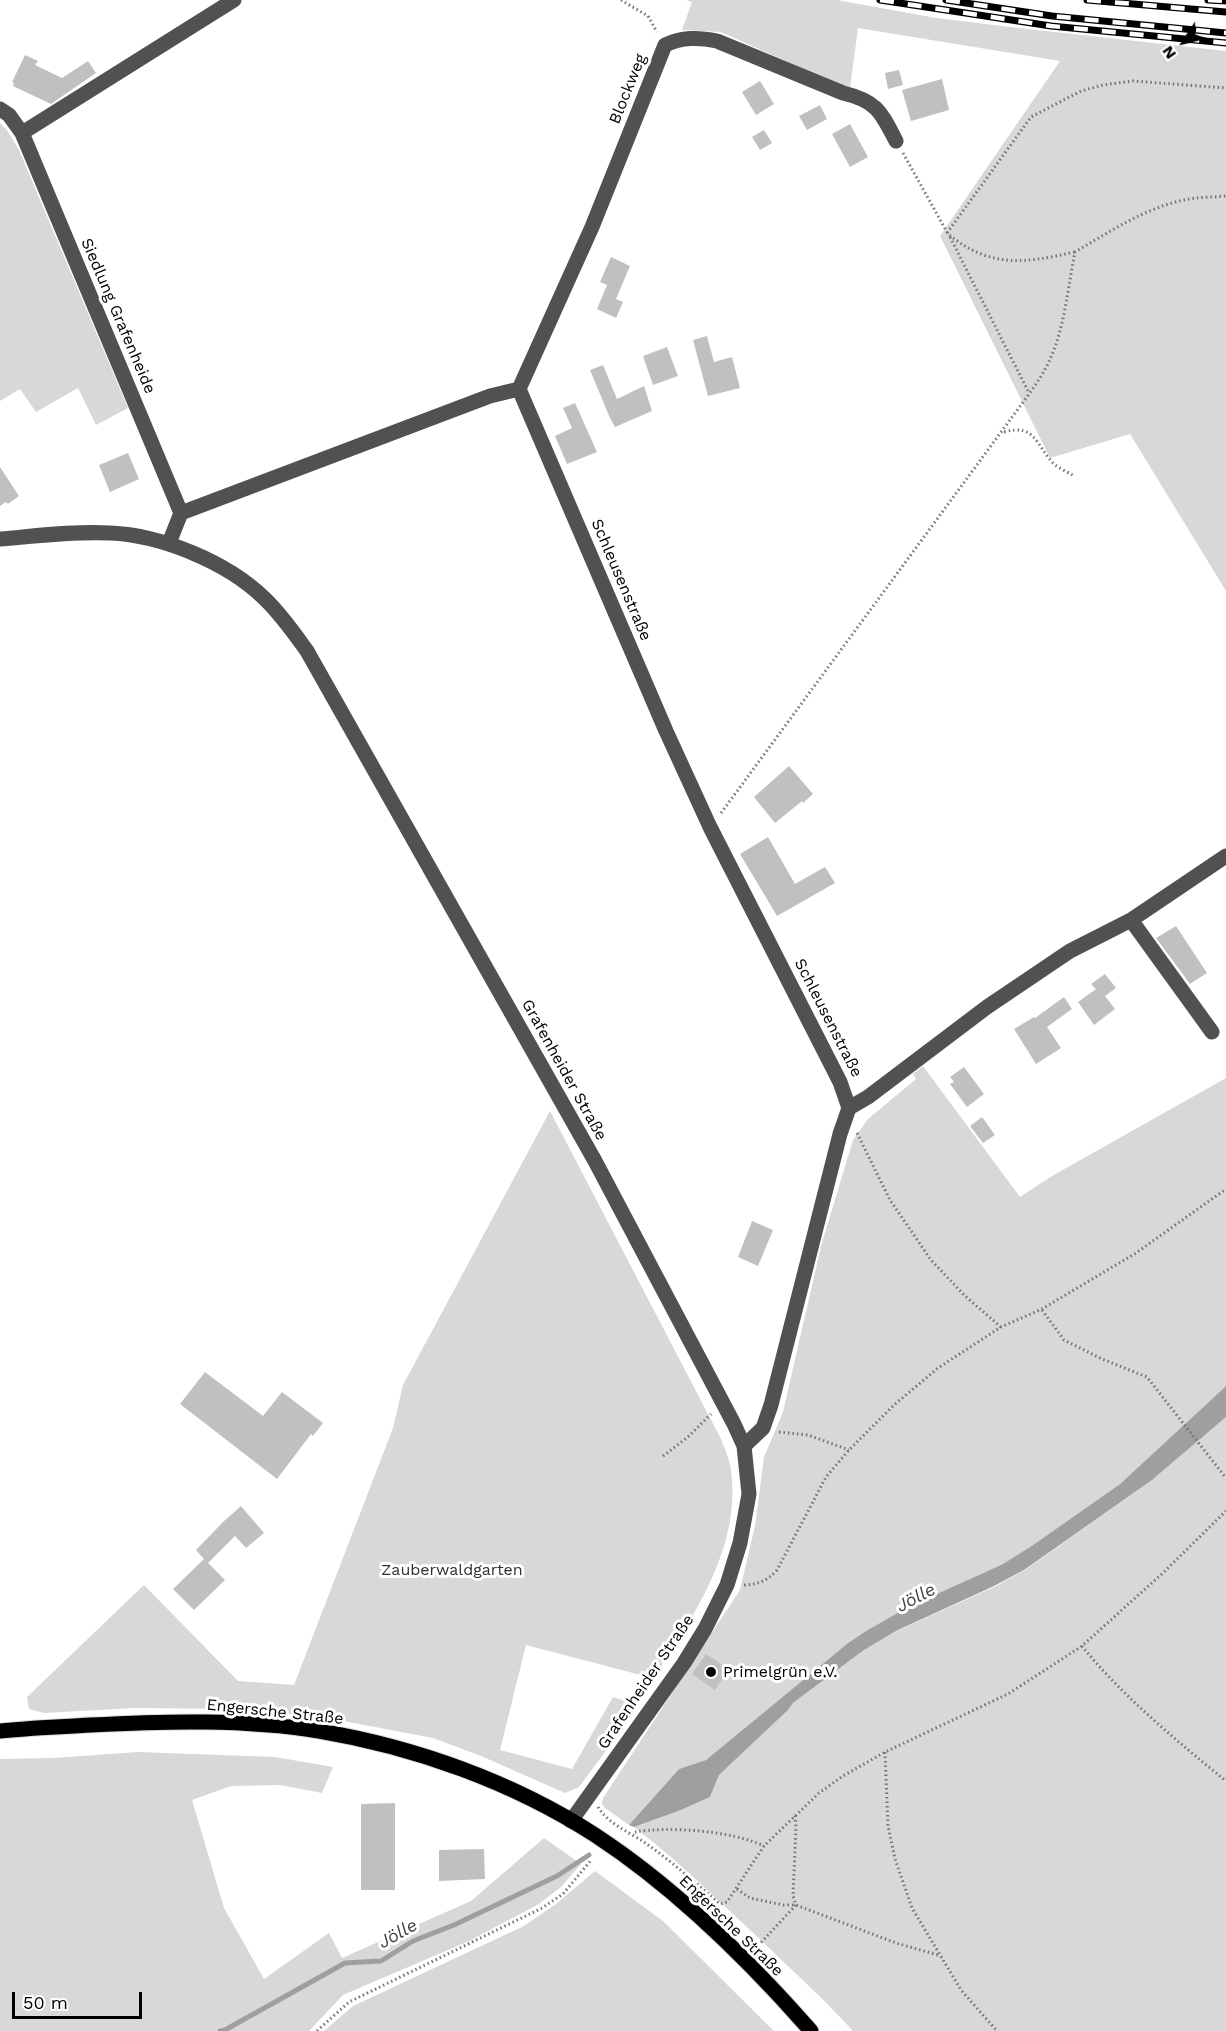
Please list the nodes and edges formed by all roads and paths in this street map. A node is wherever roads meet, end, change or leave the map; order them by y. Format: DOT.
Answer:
graph roads {
  1 [pos="234,0"];
  2 [pos="621,0"];
  3 [pos="665,45"];
  4 [pos="1226,88"];
  5 [pos="0,109"];
  6 [pos="22,133"];
  7 [pos="896,141"];
  8 [pos="1226,196"];
  9 [pos="948,234"];
  10 [pos="1075,252"];
  11 [pos="519,389"];
  12 [pos="1029,393"];
  13 [pos="1002,432"];
  14 [pos="1074,476"];
  15 [pos="181,513"];
  16 [pos="0,539"];
  17 [pos="169,543"];
  18 [pos="711,828"];
  19 [pos="1226,856"];
  20 [pos="1131,920"];
  21 [pos="1212,1032"];
  22 [pos="849,1108"];
  23 [pos="1226,1189"];
  24 [pos="1042,1309"];
  25 [pos="1001,1327"];
  26 [pos="722,1401"];
  27 [pos="762,1428"];
  28 [pos="744,1446"];
  29 [pos="849,1450"];
  30 [pos="663,1456"];
  31 [pos="1226,1478"];
  32 [pos="1226,1511"];
  33 [pos="727,1585"];
  34 [pos="1082,1646"];
  35 [pos="0,1731"];
  36 [pos="885,1752"];
  37 [pos="1226,1781"];
  38 [pos="598,1785"];
  39 [pos="795,1814"];
  40 [pos="571,1821"];
  41 [pos="635,1832"];
  42 [pos="764,1846"];
  43 [pos="592,1859"];
  44 [pos="737,1889"];
  45 [pos="796,1905"];
  46 [pos="940,1955"];
  47 [pos="744,1961"];
  48 [pos="317,2031"];
  49 [pos="811,2031"];
  50 [pos="997,2031"];
  1 -- 6 [label="street"];
  2 -- 3 [label="path"];
  3 -- 7 [label="street, Blockweg"];
  3 -- 11 [label="street, Blockweg"];
  4 -- 9 [label="path"];
  5 -- 6 [label="street, Siedlung Grafenheide"];
  6 -- 15 [label="street, Siedlung Grafenheide"];
  7 -- 9 [label="path"];
  8 -- 10 [label="path"];
  9 -- 10 [label="path"];
  9 -- 12 [label="path"];
  10 -- 12 [label="path"];
  11 -- 15 [label="street"];
  11 -- 18 [label="street, Schleusenstraße"];
  12 -- 13 [label="path"];
  13 -- 14 [label="path"];
  13 -- 18 [label="path"];
  15 -- 17 [label="street"];
  16 -- 17 [label="street, Grafenheider Straße"];
  17 -- 26 [label="street, Grafenheider Straße"];
  18 -- 22 [label="street, Schleusenstraße"];
  19 -- 20 [label="street, Schleusenstraße"];
  20 -- 21 [label="street"];
  20 -- 22 [label="street, Schleusenstraße"];
  22 -- 25 [label="path"];
  22 -- 27 [label="street"];
  23 -- 24 [label="path"];
  24 -- 25 [label="path"];
  24 -- 31 [label="path"];
  25 -- 29 [label="path"];
  26 -- 28 [label="street, Grafenheider Straße"];
  26 -- 30 [label="path"];
  27 -- 28 [label="street"];
  27 -- 29 [label="path"];
  28 -- 33 [label="street, Grafenheider Straße"];
  29 -- 33 [label="path"];
  32 -- 34 [label="path"];
  33 -- 38 [label="street, Grafenheider Straße"];
  34 -- 36 [label="path"];
  34 -- 37 [label="path"];
  35 -- 40 [label="main road, Engersche Straße"];
  36 -- 39 [label="path"];
  36 -- 46 [label="path"];
  38 -- 40 [label="street, Grafenheider Straße"];
  38 -- 44 [label="path"];
  39 -- 42 [label="path"];
  39 -- 45 [label="path"];
  40 -- 47 [label="main road, Engersche Straße"];
  41 -- 42 [label="path"];
  42 -- 44 [label="path"];
  43 -- 48 [label="path"];
  44 -- 45 [label="path"];
  45 -- 46 [label="path"];
  45 -- 47 [label="path"];
  46 -- 50 [label="path"];
  47 -- 49 [label="main road, Engersche Straße"];
}
